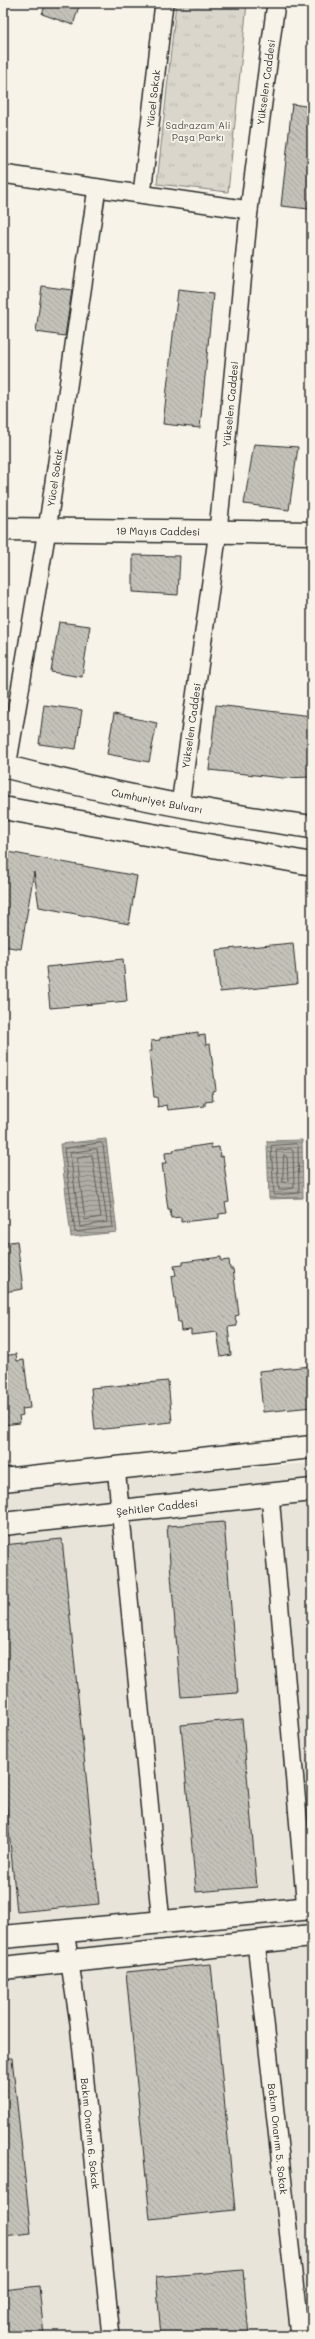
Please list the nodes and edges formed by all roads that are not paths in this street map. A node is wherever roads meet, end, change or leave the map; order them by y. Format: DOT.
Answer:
graph roads {
  1 [pos="164,3"];
  2 [pos="276,3"];
  3 [pos="3,174"];
  4 [pos="97,188"];
  5 [pos="142,194"];
  6 [pos="249,210"];
  7 [pos="3,529"];
  8 [pos="47,530"];
  9 [pos="218,531"];
  10 [pos="312,534"];
  11 [pos="5,767"];
  12 [pos="180,805"];
  13 [pos="3,808"];
  14 [pos="312,827"];
  15 [pos="312,864"];
  16 [pos="312,1447"];
  17 [pos="116,1467"];
  18 [pos="3,1480"];
  19 [pos="312,1490"];
  20 [pos="270,1495"];
  21 [pos="122,1511"];
  22 [pos="3,1524"];
  23 [pos="309,1909"];
  24 [pos="161,1922"];
  25 [pos="65,1931"];
  26 [pos="312,1936"];
  27 [pos="3,1937"];
  28 [pos="256,1942"];
  29 [pos="70,1961"];
  30 [pos="3,1968"];
  31 [pos="111,2336"];
  32 [pos="300,2336"];
  1 -- 5 [label="street, Yücel Sokak"];
  2 -- 6 [label="street, Yükselen Caddesi"];
  3 -- 4 [label="street"];
  4 -- 5 [label="street"];
  4 -- 8 [label="street, Yücel Sokak"];
  5 -- 6 [label="street"];
  6 -- 9 [label="street, Yükselen Caddesi"];
  7 -- 8 [label="street, 19 Mayıs Caddesi"];
  8 -- 9 [label="street, 19 Mayıs Caddesi"];
  8 -- 11 [label="street, Yücel Sokak"];
  9 -- 10 [label="street, 19 Mayıs Caddesi"];
  9 -- 12 [label="street, Yükselen Caddesi"];
  11 -- 12 [label="street, Cumhuriyet Bulvarı"];
  12 -- 14 [label="street, Cumhuriyet Bulvarı"];
  13 -- 15 [label="street"];
  16 -- 17 [label="street"];
  17 -- 18 [label="street"];
  17 -- 21 [label="street"];
  19 -- 20 [label="street, Şehitler Caddesi"];
  20 -- 21 [label="street, Şehitler Caddesi"];
  20 -- 23 [label="street"];
  21 -- 22 [label="street, Şehitler Caddesi"];
  21 -- 24 [label="street"];
  23 -- 24 [label="street"];
  24 -- 25 [label="street"];
  25 -- 27 [label="street"];
  25 -- 29 [label="street, Bakım Onarım 6. Sokak"];
  26 -- 28 [label="street"];
  28 -- 29 [label="street"];
  28 -- 32 [label="street, Bakım Onarım 5. Sokak"];
  29 -- 30 [label="street"];
  29 -- 31 [label="street, Bakım Onarım 6. Sokak"];
}
